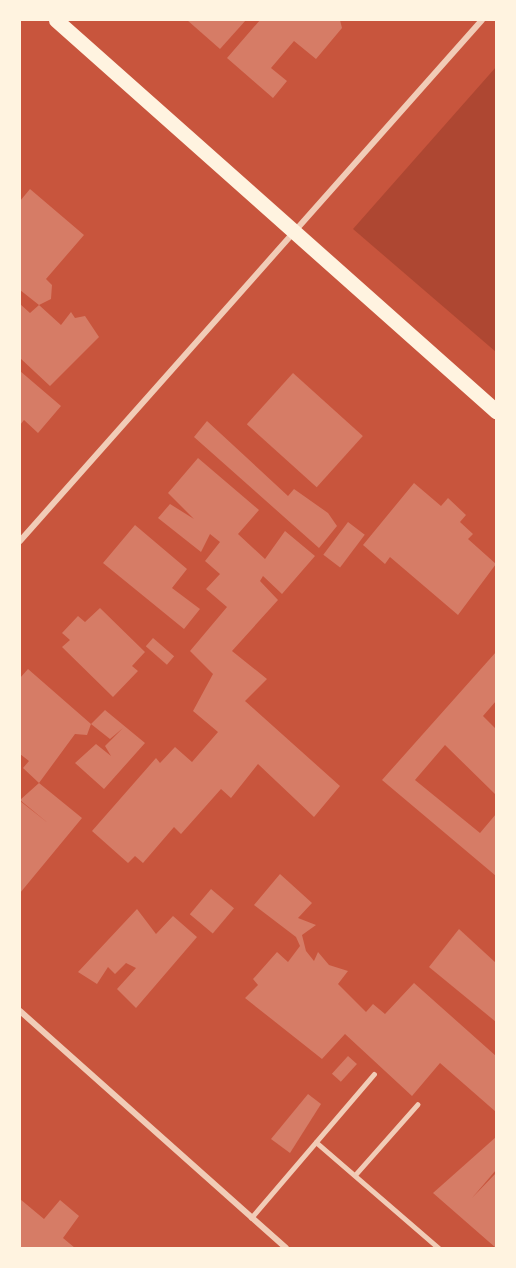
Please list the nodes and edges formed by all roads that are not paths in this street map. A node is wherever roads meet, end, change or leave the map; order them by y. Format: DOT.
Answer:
graph roads {
  1 [pos="56,20"];
  2 [pos="482,20"];
  3 [pos="294,230"];
  4 [pos="496,411"];
  5 [pos="20,541"];
  6 [pos="20,1011"];
  7 [pos="374,1074"];
  8 [pos="417,1105"];
  9 [pos="316,1142"];
  10 [pos="355,1175"];
  11 [pos="251,1218"];
  12 [pos="286,1248"];
  13 [pos="439,1248"];
  1 -- 3 [label="main road"];
  2 -- 3 [label="street"];
  3 -- 4 [label="main road"];
  3 -- 5 [label="street"];
  6 -- 11 [label="street"];
  7 -- 9 [label="lane"];
  8 -- 10 [label="lane"];
  9 -- 10 [label="lane"];
  9 -- 11 [label="lane"];
  10 -- 13 [label="lane"];
  11 -- 12 [label="street"];
}
